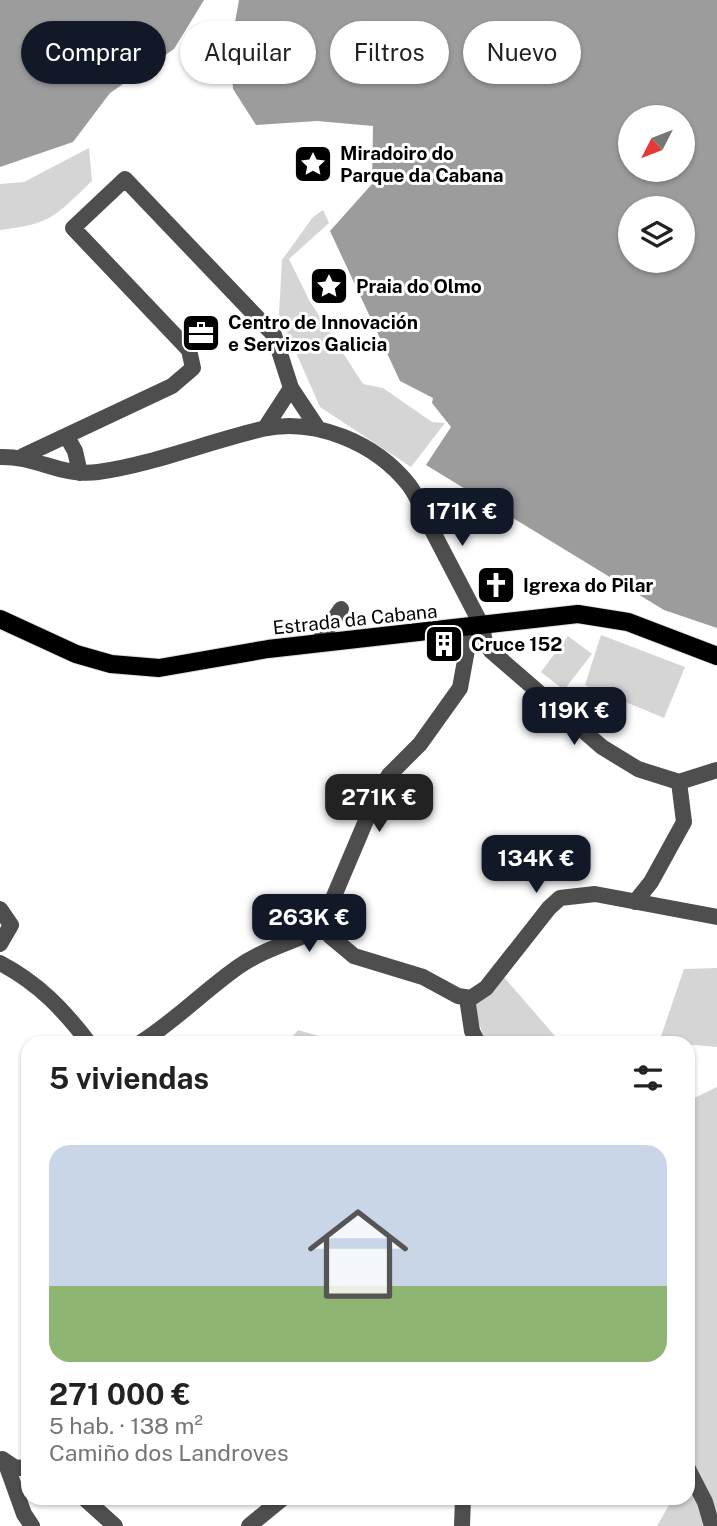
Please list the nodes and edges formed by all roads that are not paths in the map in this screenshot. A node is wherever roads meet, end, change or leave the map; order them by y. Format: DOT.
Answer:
graph roads {
  1 [pos="291,388"];
  2 [pos="317,427"];
  3 [pos="265,428"];
  4 [pos="67,437"];
  5 [pos="23,456"];
  6 [pos="0,457"];
  7 [pos="80,472"];
  8 [pos="341,609"];
  9 [pos="0,619"];
  10 [pos="477,627"];
  11 [pos="317,644"];
  12 [pos="717,656"];
  13 [pos="717,770"];
  14 [pos="679,782"];
  15 [pos="635,902"];
  16 [pos="0,909"];
  17 [pos="717,916"];
  18 [pos="326,926"];
  19 [pos="0,944"];
  20 [pos="0,963"];
  21 [pos="467,998"];
  22 [pos="83,1036"];
  23 [pos="151,1036"];
  24 [pos="474,1036"];
  25 [pos="3,1460"];
  26 [pos="21,1466"];
  27 [pos="695,1483"];
  28 [pos="92,1505"];
  29 [pos="275,1505"];
  30 [pos="463,1505"];
  31 [pos="32,1526"];
  32 [pos="116,1526"];
  33 [pos="249,1526"];
  34 [pos="462,1526"];
  35 [pos="712,1526"];
  1 -- 2 [label="street"];
  1 -- 3 [label="street"];
  1 -- 4 [label="street"];
  2 -- 3 [label="street"];
  2 -- 10 [label="street"];
  3 -- 7 [label="street"];
  4 -- 5 [label="street"];
  4 -- 7 [label="street"];
  5 -- 6 [label="street"];
  5 -- 7 [label="street"];
  8 -- 11 [label="street"];
  9 -- 11 [label="main road, Estrada da Cabana"];
  10 -- 11 [label="main road, Estrada da Cabana"];
  10 -- 12 [label="main road, Estrada da Cabana"];
  10 -- 14 [label="street"];
  10 -- 18 [label="street"];
  13 -- 14 [label="street"];
  14 -- 15 [label="street"];
  15 -- 17 [label="street"];
  15 -- 21 [label="street"];
  16 -- 19 [label="street"];
  18 -- 21 [label="street"];
  18 -- 23 [label="street"];
  20 -- 22 [label="street"];
  21 -- 24 [label="street"];
  25 -- 26 [label="street"];
  25 -- 31 [label="street"];
  27 -- 35 [label="street"];
  28 -- 32 [label="street"];
  29 -- 33 [label="street"];
  30 -- 34 [label="street"];
}
